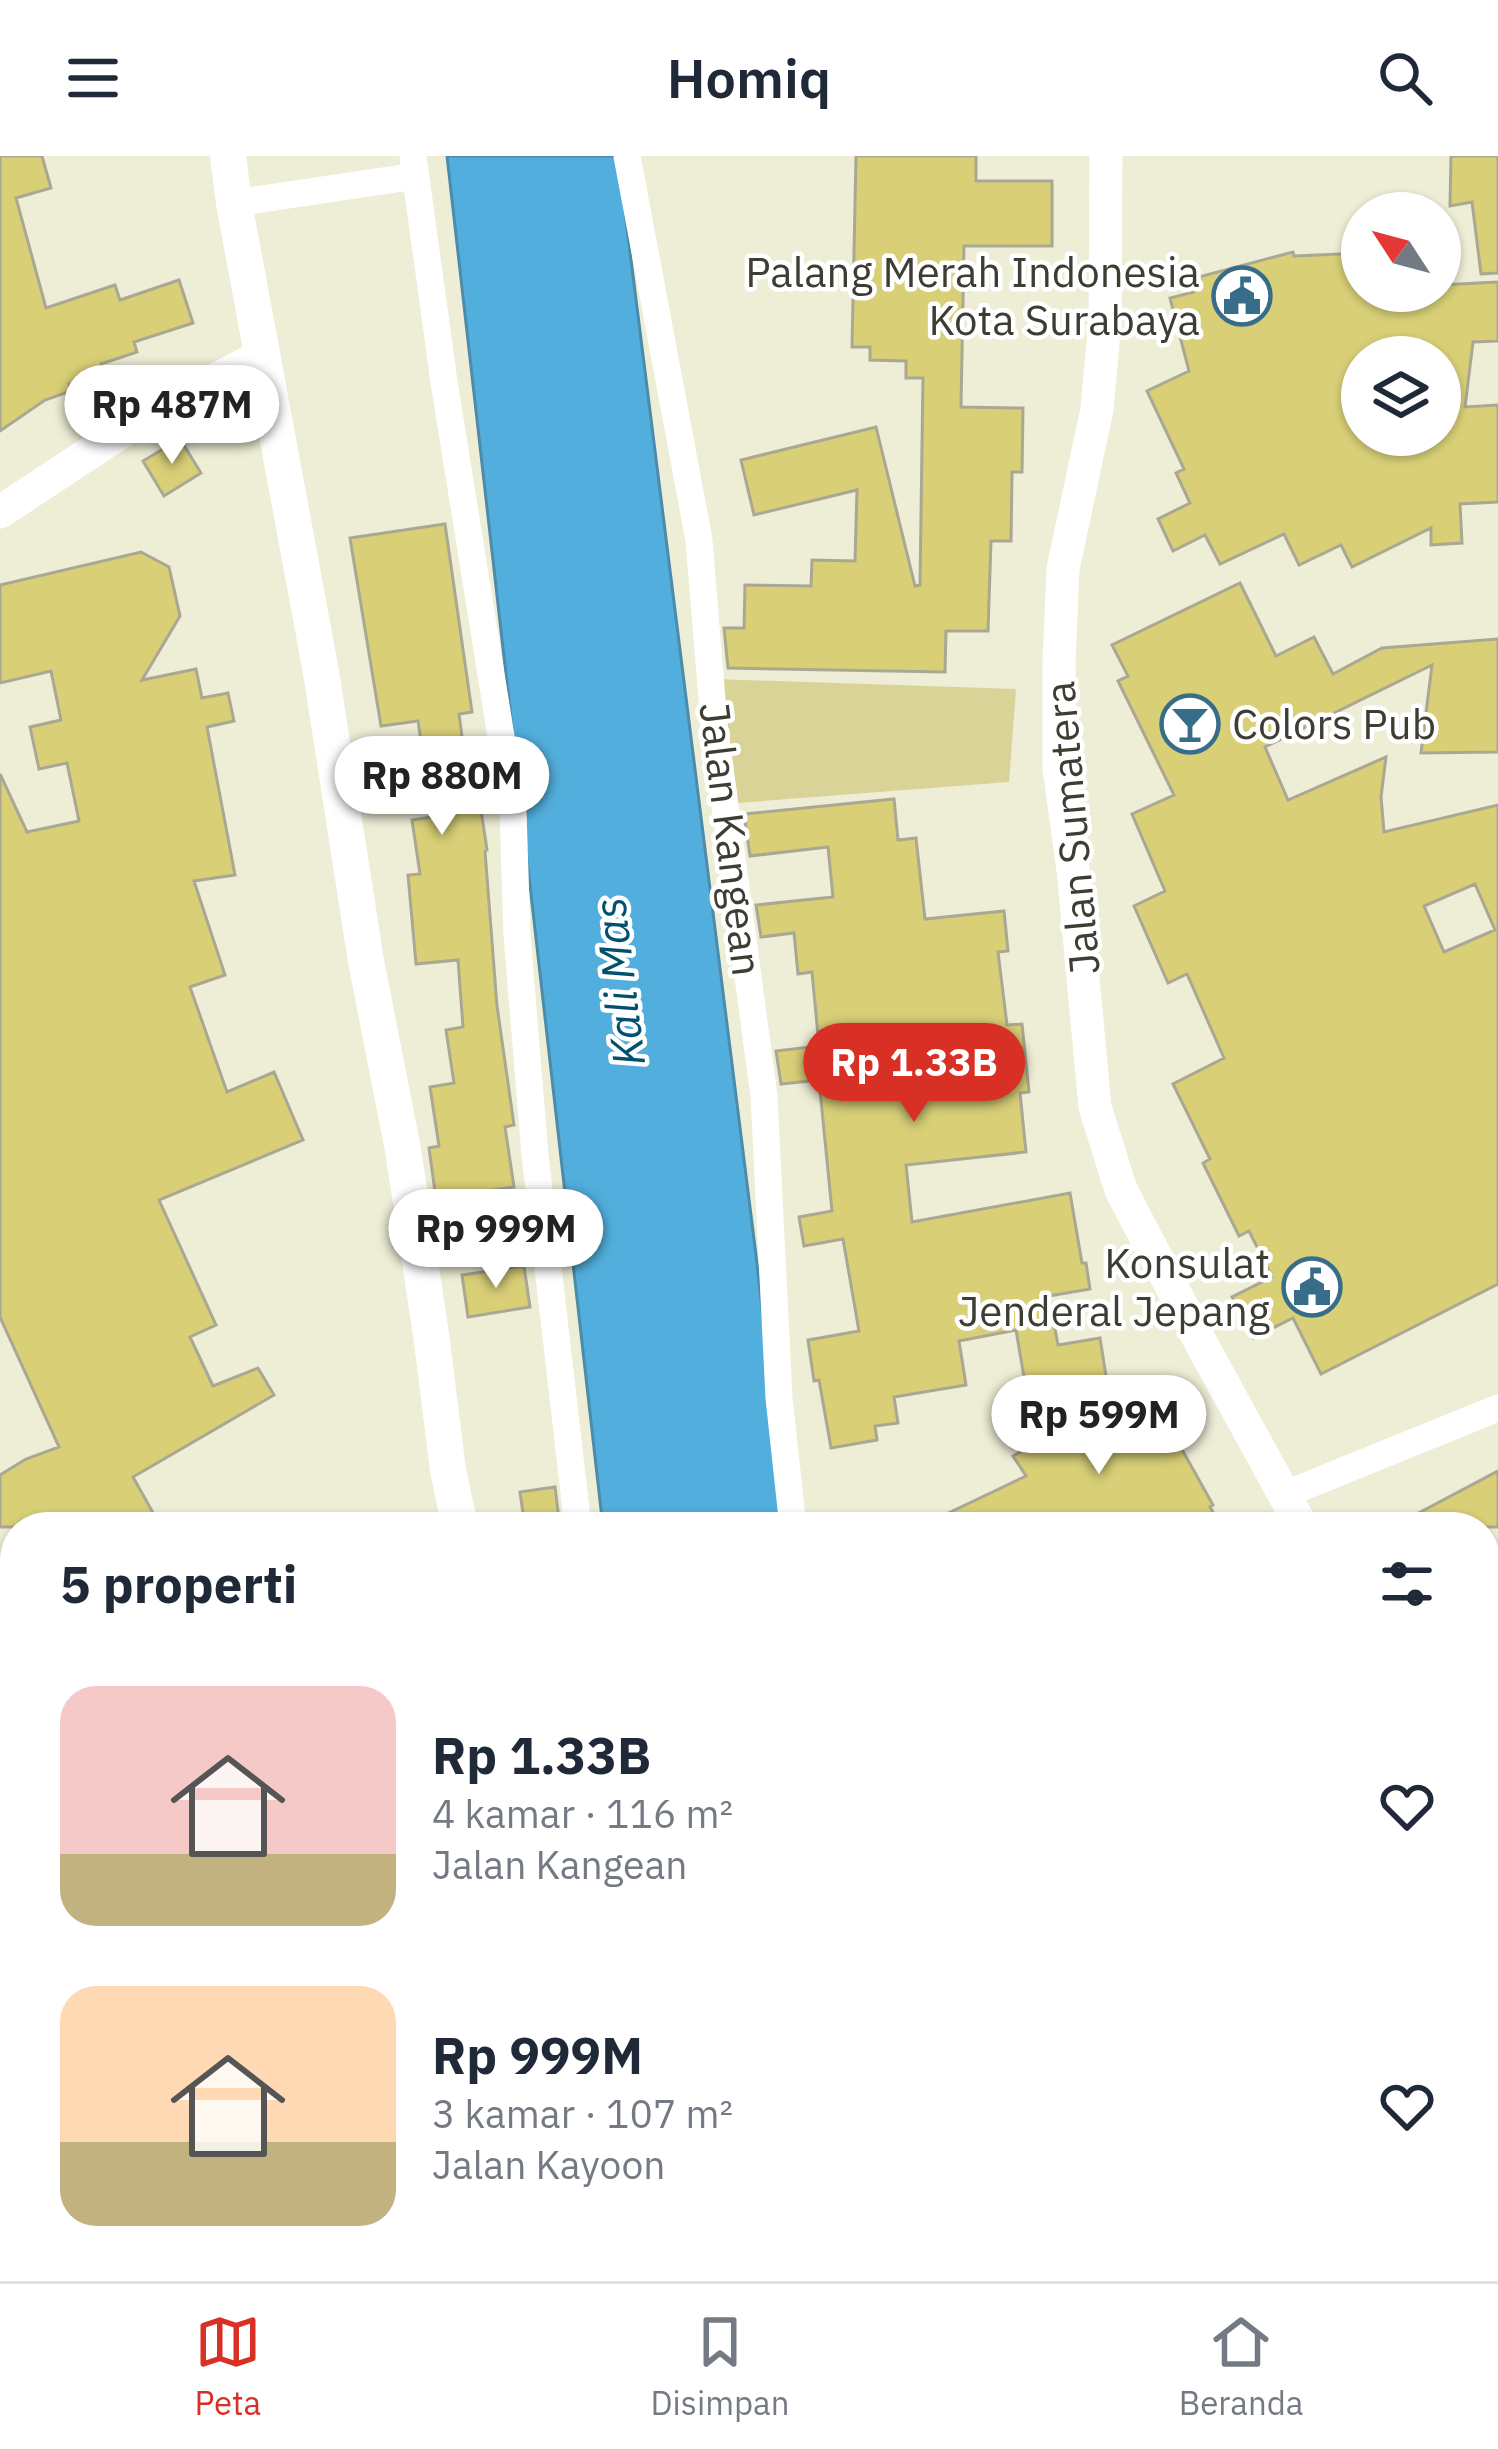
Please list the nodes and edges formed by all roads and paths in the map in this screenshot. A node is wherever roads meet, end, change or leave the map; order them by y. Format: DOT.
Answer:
graph roads {
  1 [pos="228,156"];
  2 [pos="627,156"];
  3 [pos="1106,156"];
  4 [pos="415,166"];
  5 [pos="234,203"];
  6 [pos="263,355"];
  7 [pos="0,512"];
  8 [pos="1498,1408"];
  9 [pos="1286,1494"];
  10 [pos="457,1512"];
  11 [pos="576,1512"];
  12 [pos="791,1512"];
  13 [pos="1295,1512"];
  1 -- 5 [label="main road"];
  2 -- 12 [label="street, Jalan Kangean"];
  3 -- 9 [label="street, Jalan Sumatera"];
  4 -- 5 [label="street"];
  4 -- 11 [label="street"];
  5 -- 6 [label="main road"];
  6 -- 7 [label="street"];
  6 -- 10 [label="main road"];
  8 -- 9 [label="street"];
  9 -- 13 [label="street, Jalan Sumatera"];
}
